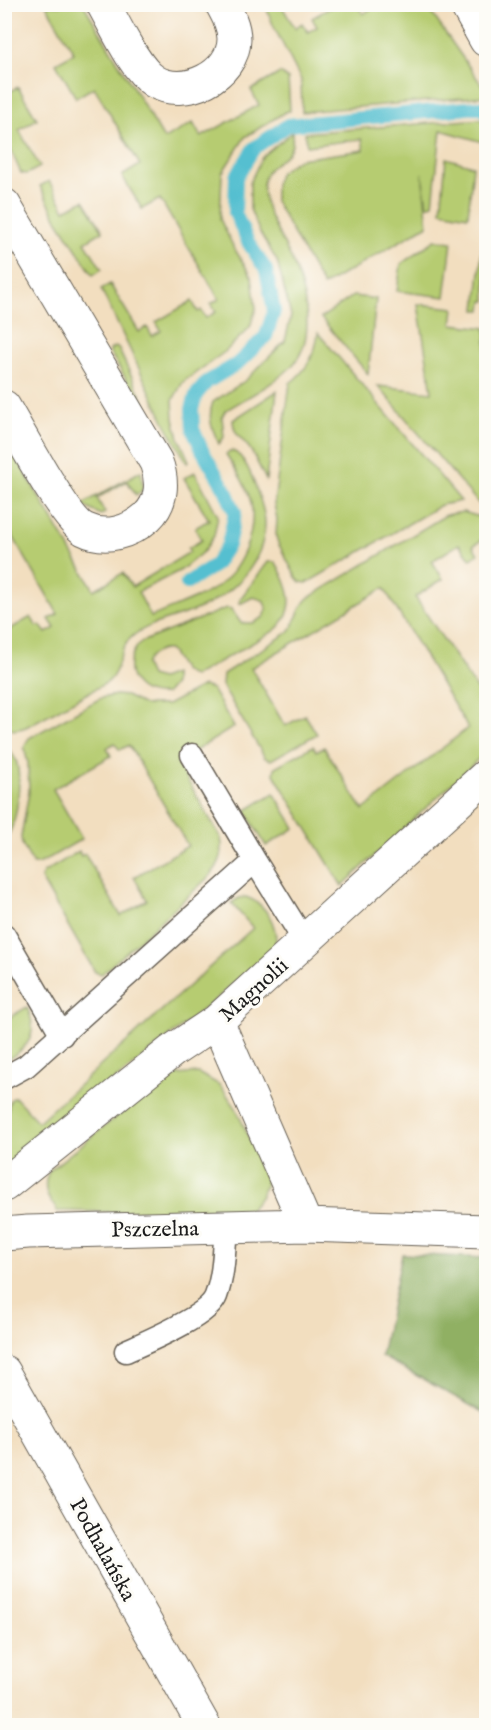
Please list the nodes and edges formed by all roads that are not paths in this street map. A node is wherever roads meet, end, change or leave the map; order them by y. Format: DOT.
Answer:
graph roads {
  1 [pos="103,4"];
  2 [pos="222,4"];
  3 [pos="466,4"];
  4 [pos="486,40"];
  5 [pos="4,206"];
  6 [pos="4,407"];
  7 [pos="192,755"];
  8 [pos="486,776"];
  9 [pos="255,861"];
  10 [pos="4,935"];
  11 [pos="305,942"];
  12 [pos="217,1022"];
  13 [pos="62,1035"];
  14 [pos="4,1078"];
  15 [pos="4,1185"];
  16 [pos="306,1225"];
  17 [pos="226,1227"];
  18 [pos="486,1231"];
  19 [pos="4,1234"];
  20 [pos="126,1351"];
  21 [pos="4,1372"];
  22 [pos="204,1725"];
  1 -- 2 [label="street"];
  3 -- 4 [label="street"];
  5 -- 6 [label="street"];
  7 -- 9 [label="lane"];
  8 -- 11 [label="street, Magnolii"];
  9 -- 11 [label="lane"];
  9 -- 13 [label="lane"];
  10 -- 13 [label="lane"];
  11 -- 12 [label="street, Magnolii"];
  12 -- 15 [label="street, Magnolii"];
  12 -- 16 [label="street"];
  13 -- 14 [label="lane"];
  16 -- 17 [label="street, Pszczelna"];
  16 -- 18 [label="street, Pszczelna"];
  17 -- 19 [label="street, Pszczelna"];
  17 -- 20 [label="lane"];
  21 -- 22 [label="street, Podhalańska"];
}
